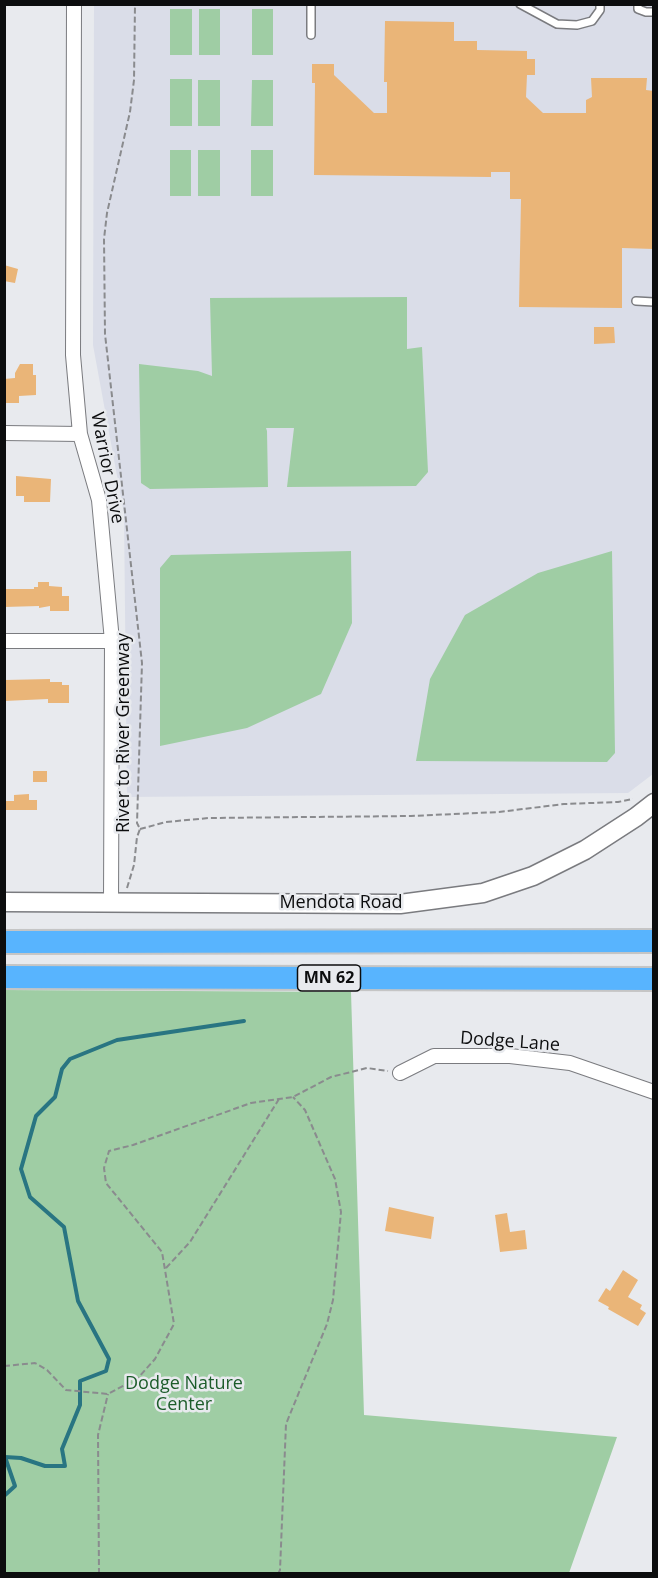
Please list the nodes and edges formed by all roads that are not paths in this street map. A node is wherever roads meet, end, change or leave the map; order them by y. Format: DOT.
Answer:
graph roads {
  1 [pos="74,4"];
  2 [pos="311,4"];
  3 [pos="520,4"];
  4 [pos="600,4"];
  5 [pos="638,4"];
  6 [pos="654,12"];
  7 [pos="311,35"];
  8 [pos="636,301"];
  9 [pos="654,302"];
  10 [pos="4,433"];
  11 [pos="80,434"];
  12 [pos="4,641"];
  13 [pos="112,641"];
  14 [pos="647,800"];
  15 [pos="4,902"];
  16 [pos="111,902"];
  17 [pos="654,941"];
  18 [pos="4,942"];
  19 [pos="4,977"];
  20 [pos="654,979"];
  21 [pos="400,1073"];
  22 [pos="654,1092"];
  1 -- 11 [label="street, Warrior Drive"];
  2 -- 7 [label="lane"];
  3 -- 4 [label="lane"];
  5 -- 6 [label="lane"];
  8 -- 9 [label="lane"];
  10 -- 11 [label="street"];
  11 -- 13 [label="street, Warrior Drive"];
  12 -- 13 [label="street"];
  13 -- 16 [label="street, Warrior Drive"];
  14 -- 16 [label="street, Mendota Road"];
  15 -- 16 [label="street, Mendota Road"];
  17 -- 18 [label="highway, MN 62"];
  19 -- 20 [label="highway, MN 62"];
  21 -- 22 [label="street, Dodge Lane"];
}
